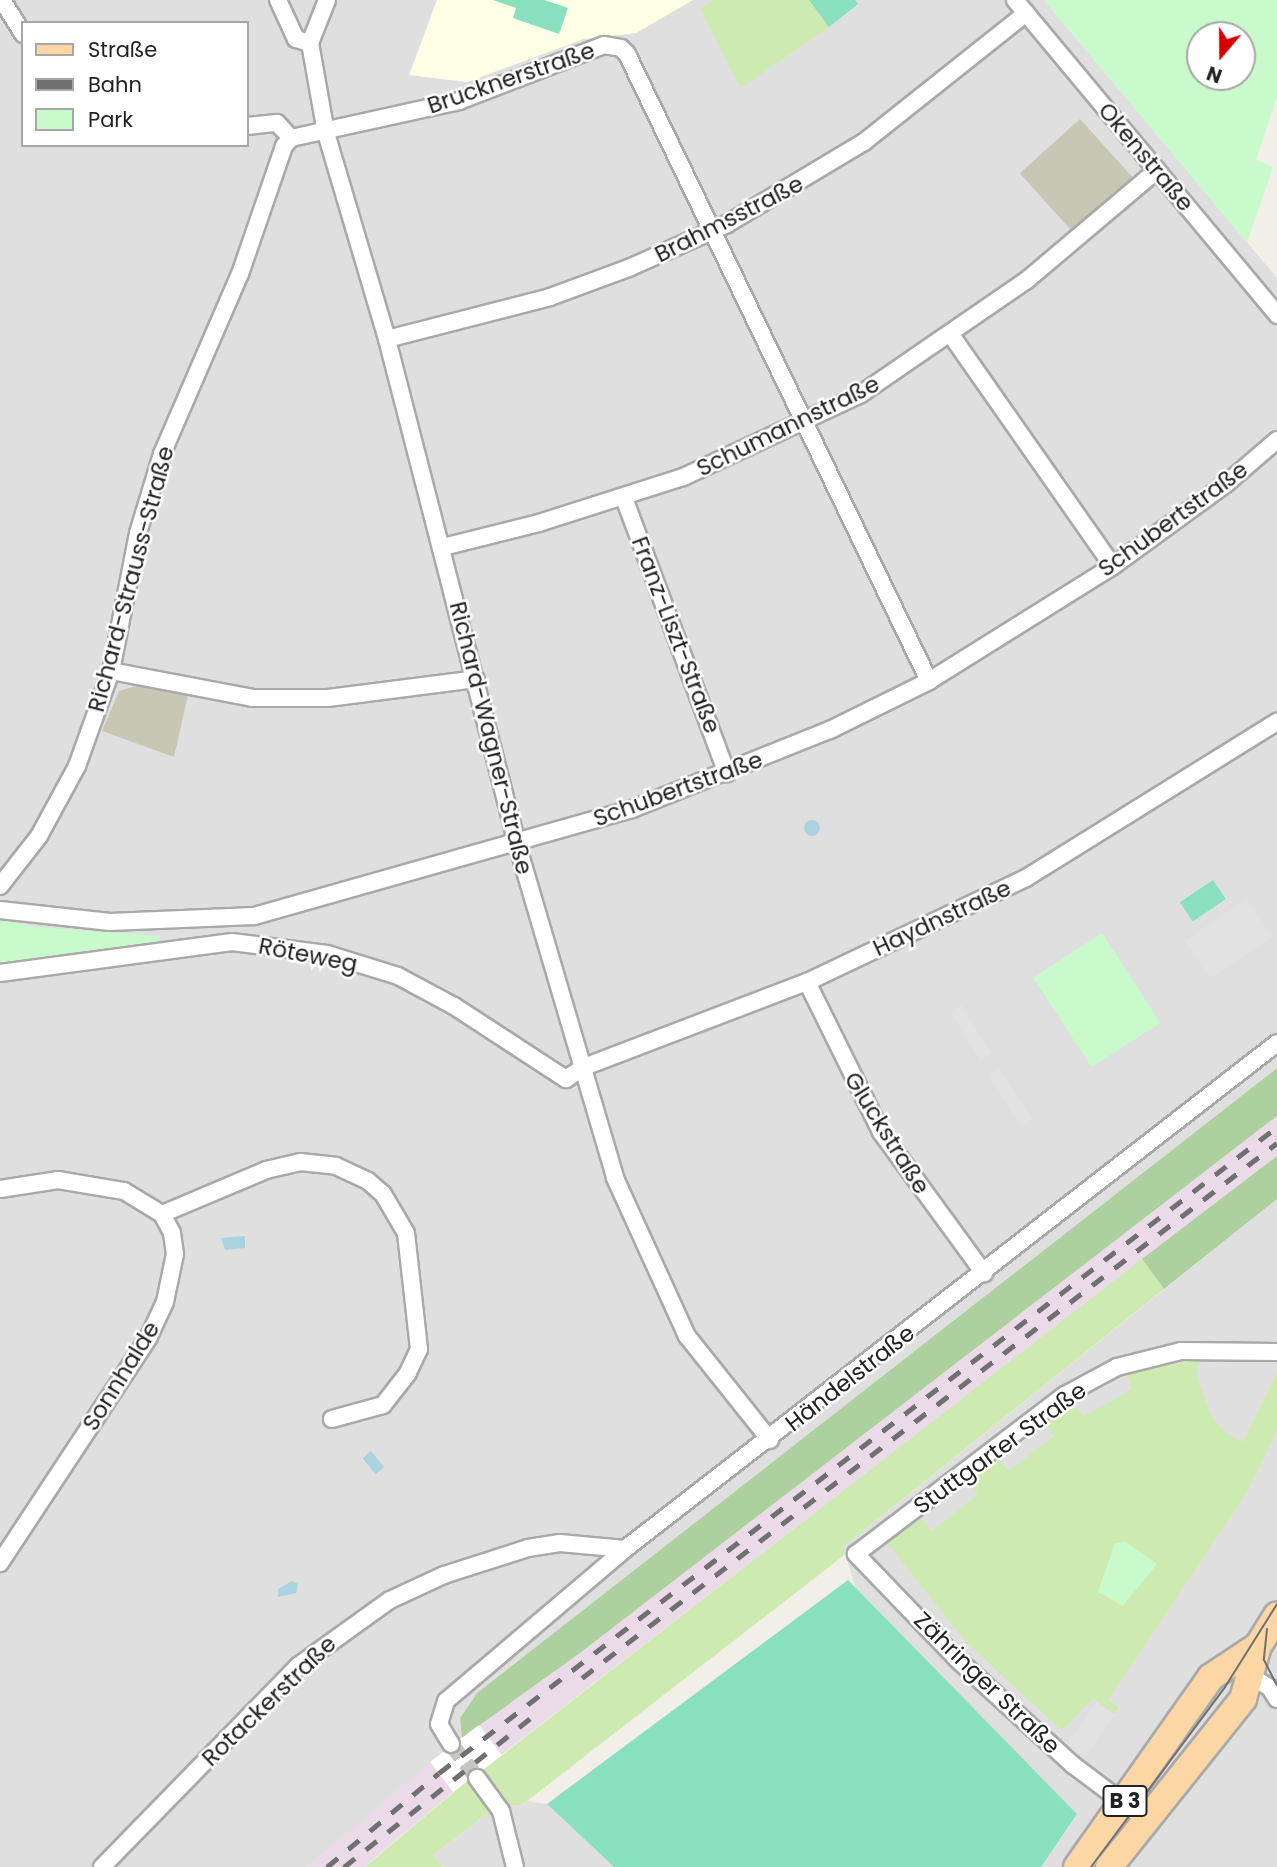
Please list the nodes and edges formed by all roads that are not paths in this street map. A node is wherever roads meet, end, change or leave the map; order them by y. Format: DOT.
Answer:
graph roads {
  1 [pos="2,0"];
  2 [pos="278,0"];
  3 [pos="327,0"];
  4 [pos="1015,0"];
  5 [pos="1026,13"];
  6 [pos="21,31"];
  7 [pos="310,43"];
  8 [pos="248,126"];
  9 [pos="326,133"];
  10 [pos="291,138"];
  11 [pos="1157,170"];
  12 [pos="710,232"];
  13 [pos="1277,315"];
  14 [pos="951,335"];
  15 [pos="387,339"];
  16 [pos="803,424"];
  17 [pos="1277,440"];
  18 [pos="624,498"];
  19 [pos="443,547"];
  20 [pos="1113,566"];
  21 [pos="111,671"];
  22 [pos="476,679"];
  23 [pos="929,681"];
  24 [pos="1277,722"];
  25 [pos="727,773"];
  26 [pos="517,844"];
  27 [pos="0,887"];
  28 [pos="0,909"];
  29 [pos="0,973"];
  30 [pos="807,982"];
  31 [pos="1277,1043"];
  32 [pos="584,1067"];
  33 [pos="0,1189"];
  34 [pos="162,1214"];
  35 [pos="984,1273"];
  36 [pos="1277,1352"];
  37 [pos="332,1419"];
  38 [pos="770,1440"];
  39 [pos="625,1549"];
  40 [pos="856,1555"];
  41 [pos="0,1563"];
  42 [pos="1270,1632"];
  43 [pos="1257,1681"];
  44 [pos="451,1744"];
  45 [pos="477,1778"];
  46 [pos="1125,1801"];
  47 [pos="1145,1819"];
  48 [pos="102,1867"];
  49 [pos="515,1867"];
  50 [pos="1077,1867"];
  51 [pos="1109,1867"];
  1 -- 6 [label="street"];
  2 -- 7 [label="street"];
  3 -- 7 [label="street"];
  4 -- 5 [label="street, Okenstraße"];
  5 -- 11 [label="street, Okenstraße"];
  5 -- 12 [label="street, Brahmsstraße"];
  7 -- 9 [label="street, Richard-Wagner-Straße"];
  8 -- 10 [label="street"];
  9 -- 10 [label="street"];
  9 -- 12 [label="street, Brucknerstraße"];
  9 -- 15 [label="street, Richard-Wagner-Straße"];
  10 -- 21 [label="street, Richard-Strauss-Straße"];
  11 -- 13 [label="street, Okenstraße"];
  11 -- 14 [label="street, Schumannstraße"];
  12 -- 15 [label="street, Brahmsstraße"];
  12 -- 16 [label="street"];
  14 -- 16 [label="street, Schumannstraße"];
  14 -- 20 [label="street"];
  15 -- 19 [label="street, Richard-Wagner-Straße"];
  16 -- 18 [label="street, Schumannstraße"];
  16 -- 23 [label="street"];
  17 -- 20 [label="street, Schubertstraße"];
  18 -- 19 [label="street, Schumannstraße"];
  18 -- 25 [label="street, Franz-Liszt-Straße"];
  19 -- 22 [label="street, Richard-Wagner-Straße"];
  20 -- 23 [label="street, Schubertstraße"];
  21 -- 22 [label="street"];
  21 -- 27 [label="street, Richard-Strauss-Straße"];
  22 -- 26 [label="street, Richard-Wagner-Straße"];
  23 -- 25 [label="street, Schubertstraße"];
  24 -- 30 [label="street, Haydnstraße"];
  25 -- 26 [label="street, Schubertstraße"];
  26 -- 28 [label="street, Schubertstraße"];
  26 -- 32 [label="street, Richard-Wagner-Straße"];
  29 -- 32 [label="street, Röteweg"];
  30 -- 32 [label="street, Haydnstraße"];
  30 -- 35 [label="street, Gluckstraße"];
  31 -- 35 [label="street, Händelstraße"];
  32 -- 38 [label="street, Richard-Wagner-Straße"];
  33 -- 34 [label="street"];
  34 -- 37 [label="street"];
  34 -- 41 [label="street, Sonnhalde"];
  35 -- 38 [label="street, Händelstraße"];
  36 -- 40 [label="street, Stuttgarter Straße"];
  38 -- 39 [label="street, Händelstraße"];
  39 -- 44 [label="street, Händelstraße"];
  39 -- 48 [label="street, Rotackerstraße"];
  40 -- 46 [label="street, Zähringer Straße"];
  42 -- 43 [label="main road, B 3"];
  43 -- 46 [label="main road, B 3"];
  43 -- 47 [label="main road"];
  45 -- 49 [label="street"];
  46 -- 47 [label="street, Zähringer Straße"];
  46 -- 50 [label="main road, B 3"];
  47 -- 51 [label="main road"];
}
